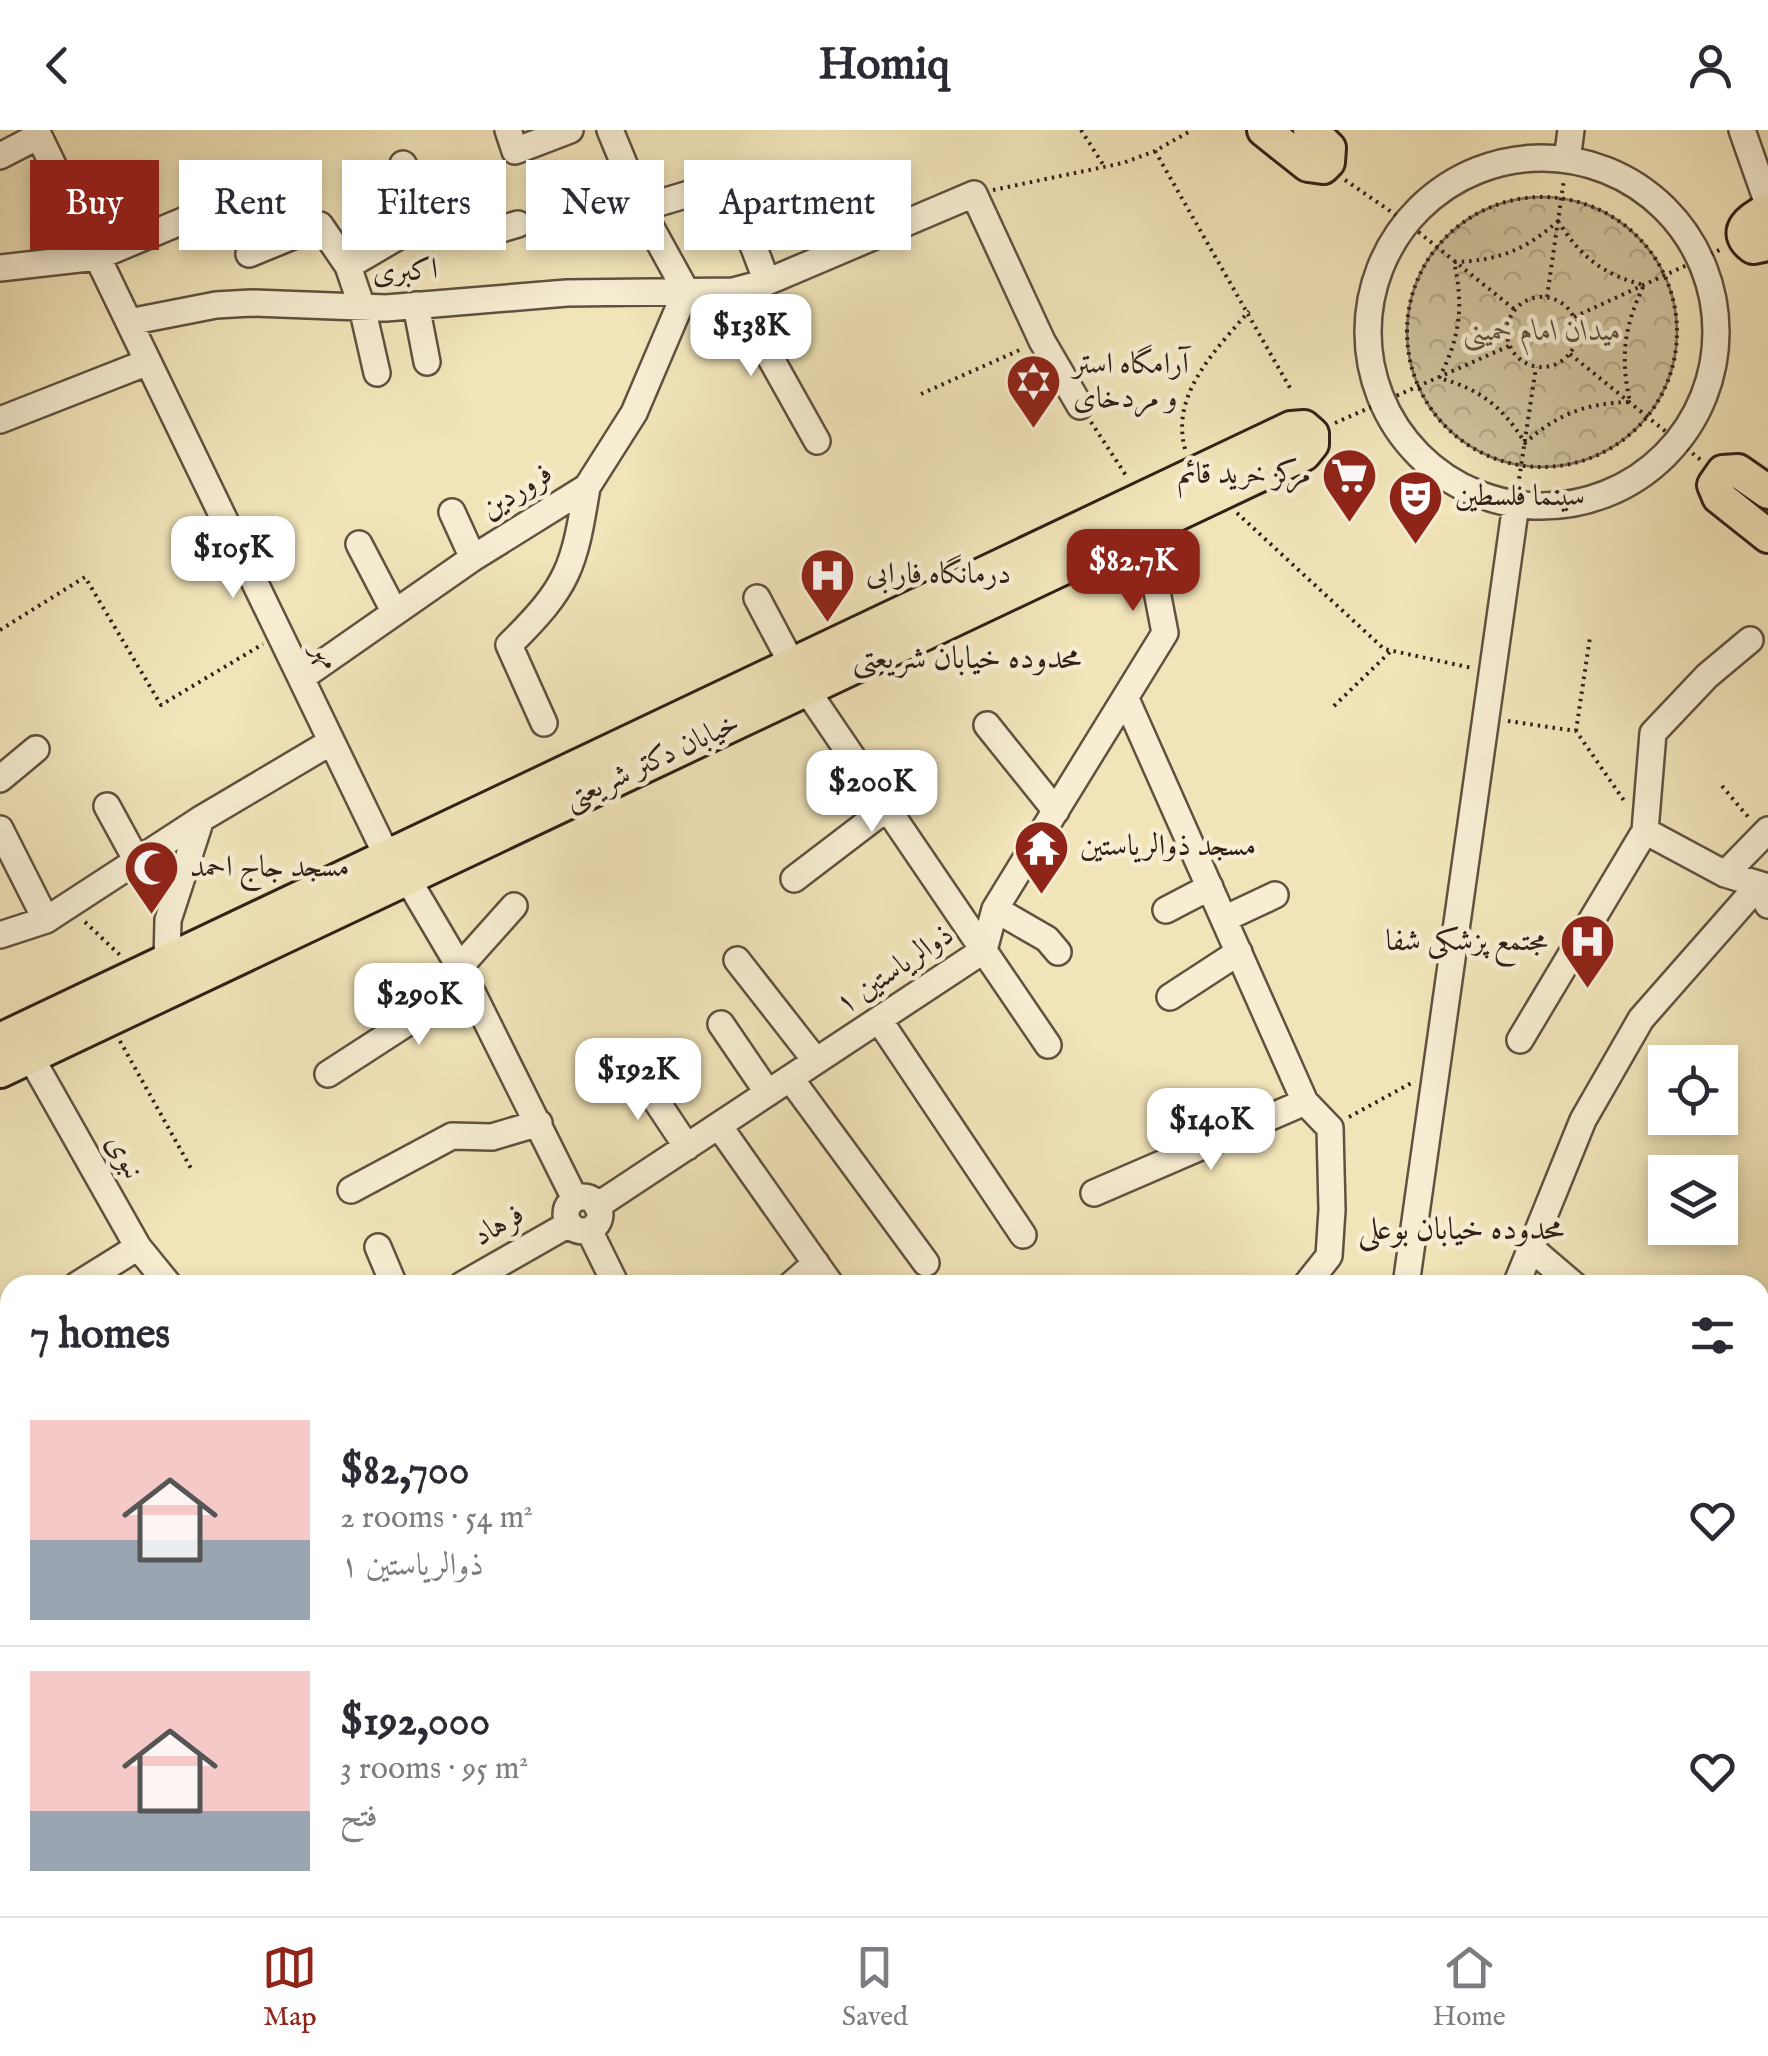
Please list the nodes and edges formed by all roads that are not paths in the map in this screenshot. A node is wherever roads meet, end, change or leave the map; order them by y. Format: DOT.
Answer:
graph roads {
  1 [pos="508,130"];
  2 [pos="570,130"];
  3 [pos="610,130"];
  4 [pos="1264,130"];
  5 [pos="1571,130"];
  6 [pos="1742,130"];
  7 [pos="39,132"];
  8 [pos="1312,147"];
  9 [pos="0,156"];
  10 [pos="622,160"];
  11 [pos="1567,160"];
  12 [pos="664,202"];
  13 [pos="179,222"];
  14 [pos="1761,223"];
  15 [pos="518,224"];
  16 [pos="506,227"];
  17 [pos="664,249"];
  18 [pos="376,250"];
  19 [pos="250,254"];
  20 [pos="98,257"];
  21 [pos="348,266"];
  22 [pos="0,268"];
  23 [pos="767,282"];
  24 [pos="686,290"];
  25 [pos="734,291"];
  26 [pos="416,305"];
  27 [pos="362,307"];
  28 [pos="129,322"];
  29 [pos="148,362"];
  30 [pos="428,362"];
  31 [pos="377,373"];
  32 [pos="1080,406"];
  33 [pos="0,420"];
  34 [pos="1302,439"];
  35 [pos="817,441"];
  36 [pos="587,487"];
  37 [pos="1741,488"];
  38 [pos="1516,504"];
  39 [pos="452,512"];
  40 [pos="1143,514"];
  41 [pos="1768,536"];
  42 [pos="360,544"];
  43 [pos="473,558"];
  44 [pos="758,598"];
  45 [pos="394,611"];
  46 [pos="1750,640"];
  47 [pos="799,677"];
  48 [pos="301,678"];
  49 [pos="1126,700"];
  50 [pos="544,722"];
  51 [pos="987,725"];
  52 [pos="332,742"];
  53 [pos="36,749"];
  54 [pos="0,779"];
  55 [pos="107,806"];
  56 [pos="887,808"];
  57 [pos="1056,811"];
  58 [pos="202,819"];
  59 [pos="0,828"];
  60 [pos="1644,831"];
  61 [pos="1765,832"];
  62 [pos="137,861"];
  63 [pos="397,867"];
  64 [pos="1725,874"];
  65 [pos="794,879"];
  66 [pos="1210,888"];
  67 [pos="1765,893"];
  68 [pos="1274,895"];
  69 [pos="514,906"];
  70 [pos="996,909"];
  71 [pos="1166,910"];
  72 [pos="57,913"];
  73 [pos="1224,919"];
  74 [pos="0,936"];
  75 [pos="984,950"];
  76 [pos="1058,952"];
  77 [pos="1238,952"];
  78 [pos="738,960"];
  79 [pos="459,966"];
  80 [pos="153,967"];
  81 [pos="1170,997"];
  82 [pos="880,1020"];
  83 [pos="721,1024"];
  84 [pos="0,1040"];
  85 [pos="1520,1040"];
  86 [pos="1048,1045"];
  87 [pos="816,1061"];
  88 [pos="15,1064"];
  89 [pos="636,1069"];
  90 [pos="328,1074"];
  91 [pos="790,1078"];
  92 [pos="768,1093"];
  93 [pos="1305,1102"];
  94 [pos="539,1123"];
  95 [pos="719,1126"];
  96 [pos="687,1147"];
  97 [pos="352,1190"];
  98 [pos="1094,1193"];
  99 [pos="583,1215"];
  100 [pos="1024,1235"];
  101 [pos="138,1248"];
  102 [pos="378,1248"];
  103 [pos="1533,1250"];
  104 [pos="816,1263"];
  105 [pos="926,1263"];
  106 [pos="93,1275"];
  107 [pos="161,1275"];
  108 [pos="390,1275"];
  109 [pos="486,1275"];
  110 [pos="611,1275"];
  111 [pos="802,1275"];
  112 [pos="824,1275"];
  113 [pos="1314,1275"];
  114 [pos="1407,1275"];
  115 [pos="1521,1275"];
  116 [pos="1562,1275"];
  1 -- 2 [label="street"];
  3 -- 10 [label="street"];
  4 -- 8 [label="main road"];
  5 -- 11 [label="street"];
  6 -- 14 [label="street"];
  7 -- 9 [label="street"];
  7 -- 20 [label="street, مهر"];
  11 -- 38 [label="street"];
  11 -- 38 [label="street"];
  12 -- 23 [label="street"];
  13 -- 20 [label="street"];
  15 -- 16 [label="street"];
  17 -- 24 [label="street"];
  18 -- 21 [label="street"];
  19 -- 21 [label="street"];
  20 -- 22 [label="street"];
  20 -- 28 [label="street, مهر"];
  21 -- 27 [label="street"];
  23 -- 25 [label="street, اکبری"];
  23 -- 32 [label="street, اکبری"];
  24 -- 25 [label="street, اکبری"];
  24 -- 26 [label="street, اکبری"];
  24 -- 36 [label="street, فروردین"];
  25 -- 35 [label="street"];
  26 -- 27 [label="street, اکبری"];
  26 -- 30 [label="street"];
  27 -- 28 [label="street, اکبری"];
  27 -- 31 [label="street"];
  28 -- 29 [label="street, مهر"];
  29 -- 33 [label="street"];
  29 -- 48 [label="street, مهر"];
  34 -- 40 [label="main road, خیابان دکتر شریعتی"];
  36 -- 43 [label="street, فروردین"];
  36 -- 50 [label="street"];
  37 -- 41 [label="main road"];
  38 -- 114 [label="street"];
  39 -- 43 [label="street"];
  40 -- 47 [label="main road, خیابان دکتر شریعتی"];
  40 -- 49 [label="street, ذوالریاستین ۱"];
  42 -- 45 [label="street"];
  43 -- 45 [label="street, فروردین"];
  44 -- 47 [label="street"];
  45 -- 48 [label="street, فروردین"];
  46 -- 60 [label="street"];
  47 -- 56 [label="street"];
  47 -- 63 [label="main road, خیابان دکتر شریعتی"];
  48 -- 52 [label="street, مهر"];
  49 -- 57 [label="street, ذوالریاستین ۱"];
  49 -- 66 [label="street"];
  51 -- 57 [label="street"];
  52 -- 58 [label="street"];
  52 -- 63 [label="street, مهر"];
  53 -- 54 [label="street"];
  55 -- 62 [label="street"];
  56 -- 65 [label="street"];
  56 -- 75 [label="street"];
  57 -- 70 [label="street, ذوالریاستین ۱"];
  58 -- 62 [label="street"];
  58 -- 80 [label="street"];
  59 -- 72 [label="street"];
  60 -- 64 [label="street"];
  60 -- 85 [label="street"];
  61 -- 64 [label="street"];
  62 -- 72 [label="street"];
  63 -- 79 [label="street, مهر"];
  63 -- 80 [label="main road, خیابان دکتر شریعتی"];
  63 -- 88 [label="main road, خیابان دکتر شریعتی"];
  64 -- 67 [label="street"];
  66 -- 71 [label="street"];
  66 -- 73 [label="street"];
  67 -- 103 [label="street"];
  68 -- 73 [label="street"];
  69 -- 79 [label="street"];
  70 -- 75 [label="street, ذوالریاستین ۱"];
  70 -- 76 [label="street"];
  72 -- 74 [label="street"];
  73 -- 77 [label="street"];
  75 -- 82 [label="street, ذوالریاستین ۱"];
  75 -- 86 [label="street"];
  77 -- 81 [label="street"];
  77 -- 93 [label="street"];
  78 -- 87 [label="street"];
  79 -- 90 [label="street"];
  79 -- 94 [label="street, مهر"];
  80 -- 84 [label="main road, خیابان دکتر شریعتی"];
  82 -- 87 [label="street, ذوالریاستین ۱"];
  82 -- 100 [label="street"];
  83 -- 92 [label="street"];
  87 -- 91 [label="street, ذوالریاستین ۱"];
  88 -- 101 [label="street, نبوی"];
  89 -- 96 [label="street"];
  91 -- 92 [label="street, ذوالریاستین ۱"];
  91 -- 105 [label="street"];
  92 -- 95 [label="street, ذوالریاستین ۱"];
  93 -- 98 [label="street"];
  93 -- 113 [label="street"];
  94 -- 97 [label="street"];
  94 -- 99 [label="street, مهر"];
  95 -- 96 [label="street, ذوالریاستین ۱"];
  95 -- 104 [label="street"];
  96 -- 99 [label="street, ذوالریاستین ۱"];
  99 -- 109 [label="street, فرهاد"];
  99 -- 110 [label="street, مهر"];
  101 -- 106 [label="street"];
  101 -- 107 [label="street, نبوی"];
  102 -- 108 [label="street"];
  103 -- 115 [label="street"];
  103 -- 116 [label="street"];
  104 -- 111 [label="street"];
  104 -- 112 [label="street"];
}
